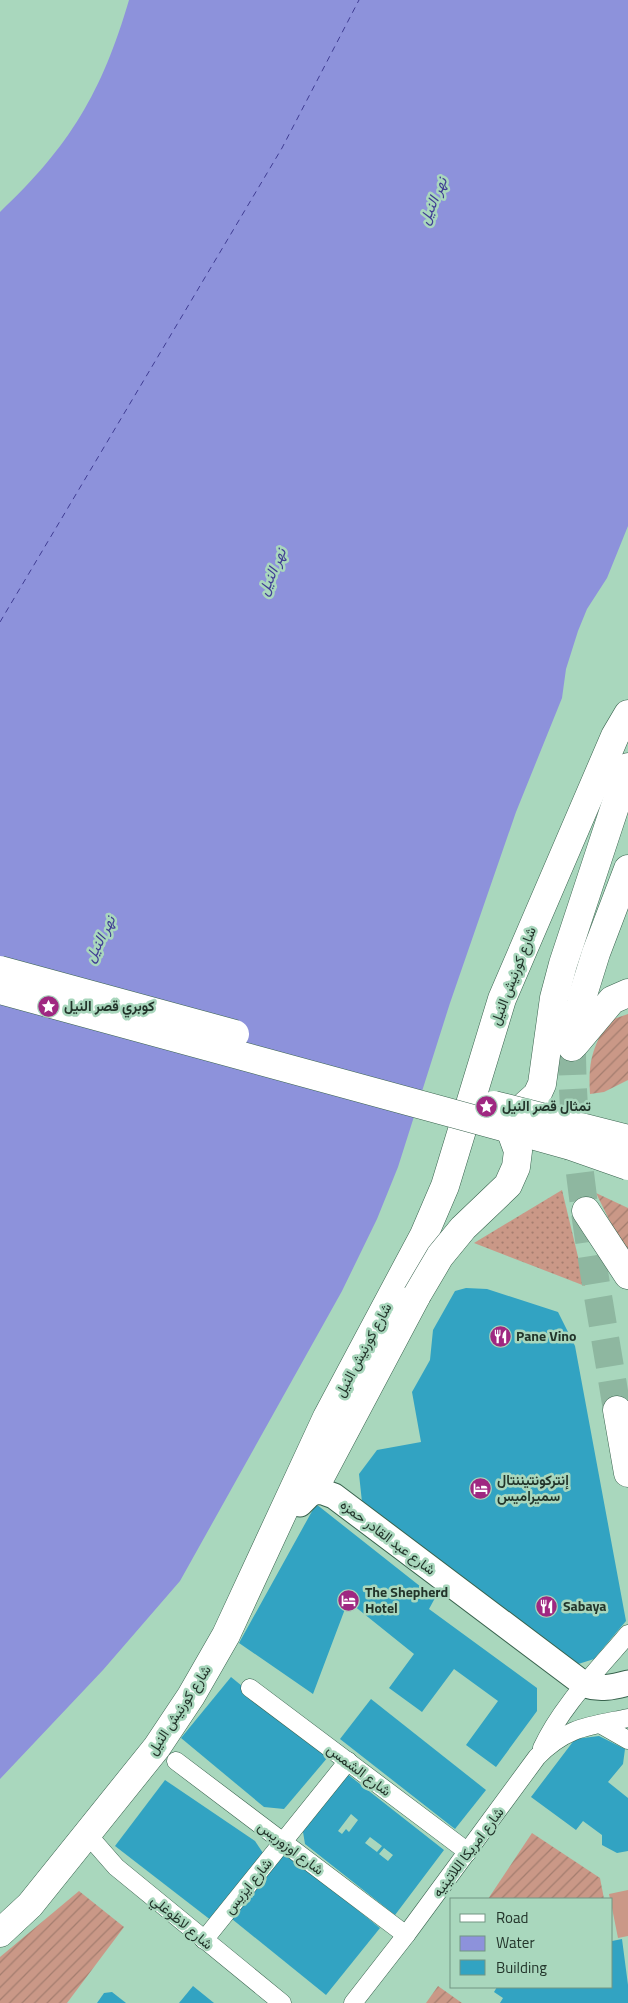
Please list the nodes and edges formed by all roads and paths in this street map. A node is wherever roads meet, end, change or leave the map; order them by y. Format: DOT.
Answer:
graph roads {
  1 [pos="628,714"];
  2 [pos="628,768"];
  3 [pos="628,869"];
  4 [pos="0,970"];
  5 [pos="0,990"];
  6 [pos="628,993"];
  7 [pos="514,1120"];
  8 [pos="628,1124"];
  9 [pos="597,1131"];
  10 [pos="628,1138"];
  11 [pos="628,1166"];
  12 [pos="586,1211"];
  13 [pos="628,1275"];
  14 [pos="617,1410"];
  15 [pos="628,1473"];
  16 [pos="313,1491"];
  17 [pos="270,1541"];
  18 [pos="628,1634"];
  19 [pos="628,1683"];
  20 [pos="585,1685"];
  21 [pos="250,1688"];
  22 [pos="628,1718"];
  23 [pos="600,1724"];
  24 [pos="628,1740"];
  25 [pos="537,1757"];
  26 [pos="176,1761"];
  27 [pos="348,1761"];
  28 [pos="88,1835"];
  29 [pos="283,1842"];
  30 [pos="468,1852"];
  31 [pos="0,1933"];
  32 [pos="406,1935"];
  33 [pos="204,1940"];
  34 [pos="282,2003"];
  35 [pos="353,2003"];
  1 -- 17 [label="main road, شارع كورنيش النيل"];
  2 -- 7 [label="main road"];
  3 -- 6 [label="main road"];
  4 -- 7 [label="main road, bridge"];
  5 -- 7 [label="main road, bridge"];
  7 -- 9 [label="main road, bridge"];
  7 -- 11 [label="main road, bridge"];
  7 -- 16 [label="main road, bridge"];
  8 -- 9 [label="main road"];
  9 -- 10 [label="main road, bridge"];
  12 -- 13 [label="main road"];
  14 -- 15 [label="main road"];
  16 -- 17 [label="street"];
  16 -- 20 [label="street, شارع عبد القادر حمزه"];
  17 -- 28 [label="main road, شارع كورنيش النيل"];
  18 -- 20 [label="street"];
  19 -- 20 [label="street"];
  20 -- 25 [label="street"];
  21 -- 27 [label="street, شارع الشمس"];
  22 -- 23 [label="street, شارع امريكا اللاتينيه"];
  23 -- 24 [label="street"];
  23 -- 25 [label="street, شارع امريكا اللاتينيه"];
  25 -- 30 [label="street, شارع امريكا اللاتينيه"];
  26 -- 29 [label="street, شارع اوزوريس"];
  27 -- 29 [label="street, شارع ايزيس"];
  27 -- 30 [label="street, شارع الشمس"];
  28 -- 31 [label="main road, شارع كورنيش النيل"];
  28 -- 33 [label="street, شارع لاظوغلي"];
  29 -- 32 [label="street, شارع اوزوريس"];
  29 -- 33 [label="street, شارع ايزيس"];
  30 -- 32 [label="street, شارع امريكا اللاتينيه"];
  32 -- 35 [label="street, شارع امريكا اللاتينيه"];
  33 -- 34 [label="street, شارع لاظوغلي"];
}
